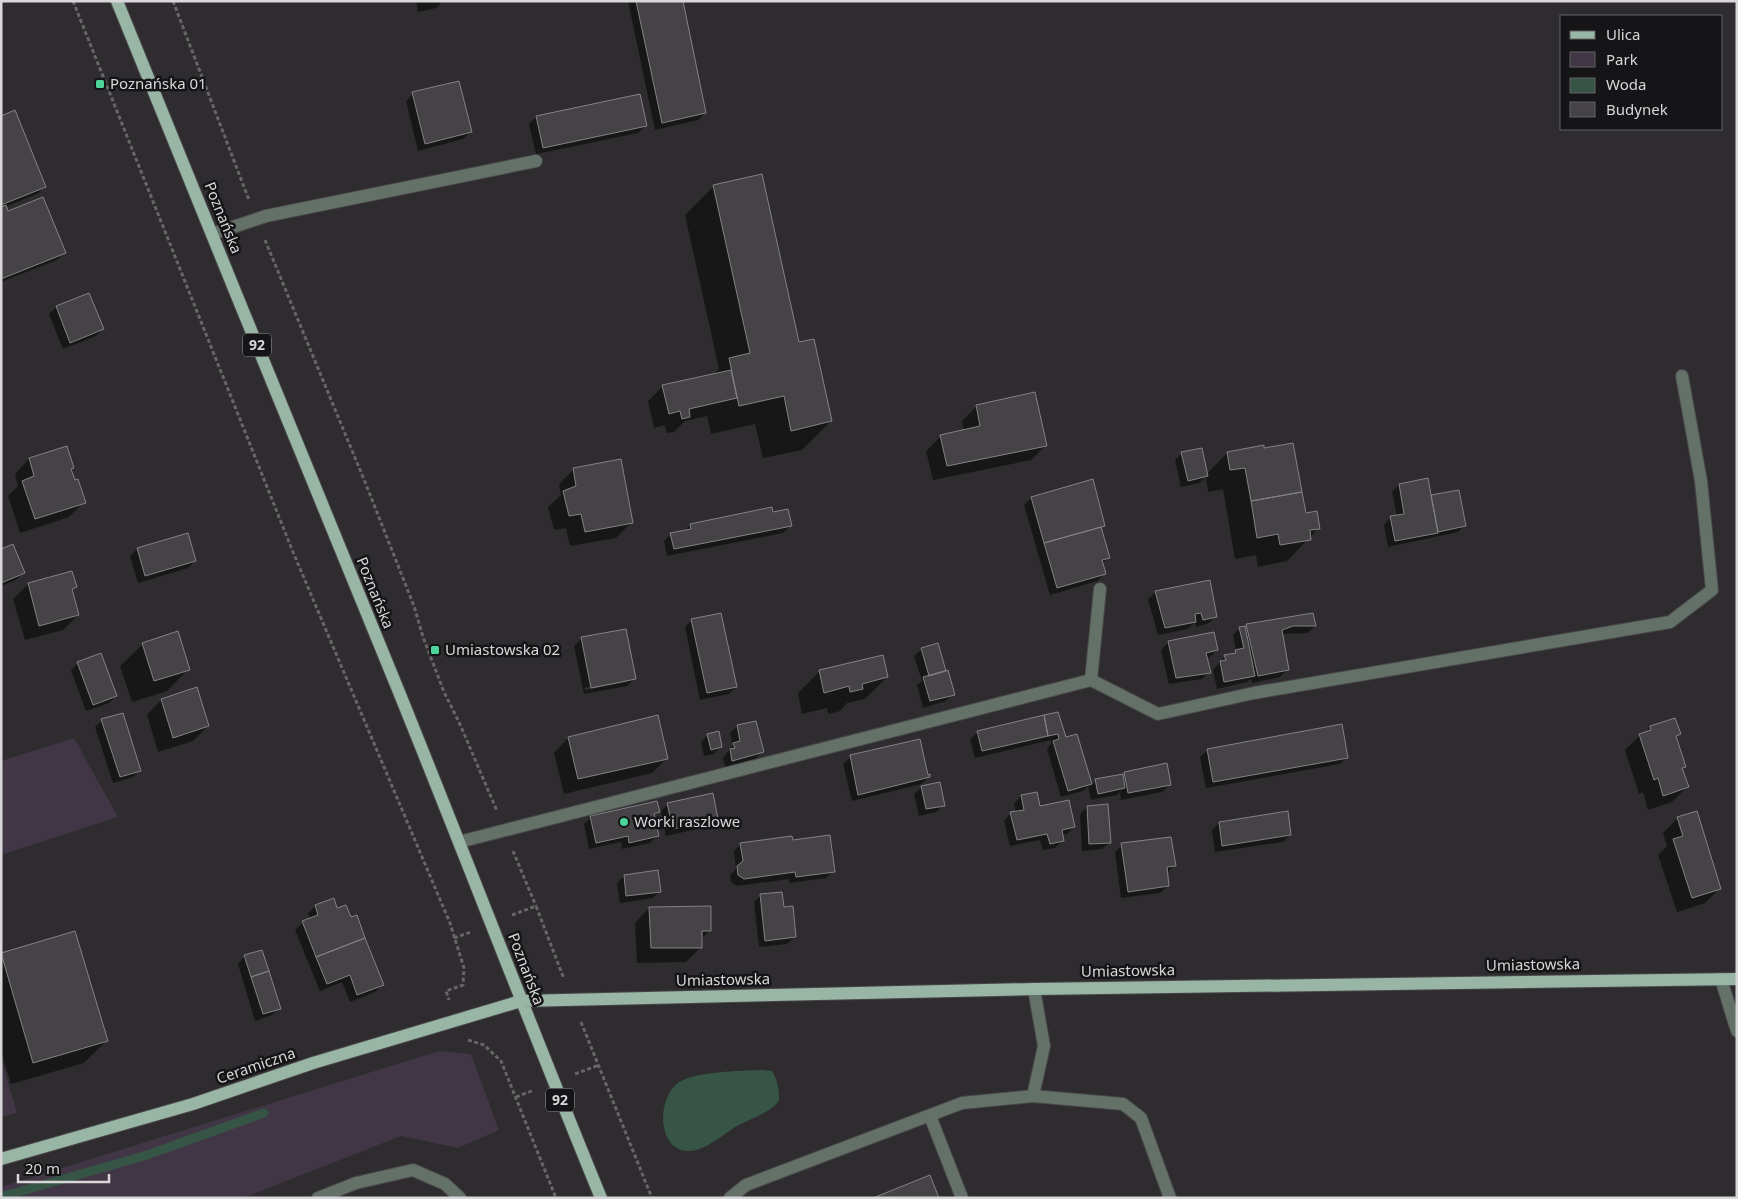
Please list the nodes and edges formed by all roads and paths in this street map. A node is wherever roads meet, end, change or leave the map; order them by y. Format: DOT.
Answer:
graph roads {
  1 [pos="73,1"];
  2 [pos="117,1"];
  3 [pos="174,1"];
  4 [pos="536,160"];
  5 [pos="256,219"];
  6 [pos="212,234"];
  7 [pos="1682,376"];
  8 [pos="1100,589"];
  9 [pos="1090,680"];
  10 [pos="505,830"];
  11 [pos="460,842"];
  12 [pos="536,906"];
  13 [pos="520,912"];
  14 [pos="474,931"];
  15 [pos="454,938"];
  16 [pos="560,967"];
  17 [pos="1721,979"];
  18 [pos="1737,979"];
  19 [pos="1034,988"];
  20 [pos="450,1000"];
  21 [pos="521,1001"];
  22 [pos="1737,1031"];
  23 [pos="465,1040"];
  24 [pos="590,1044"];
  25 [pos="599,1065"];
  26 [pos="581,1072"];
  27 [pos="535,1089"];
  28 [pos="1034,1096"];
  29 [pos="516,1097"];
  30 [pos="930,1116"];
  31 [pos="1,1159"];
  32 [pos="318,1198"];
  33 [pos="460,1198"];
  34 [pos="556,1198"];
  35 [pos="600,1198"];
  36 [pos="652,1198"];
  37 [pos="730,1198"];
  38 [pos="962,1198"];
  39 [pos="1170,1198"];
  1 -- 15 [label="path"];
  2 -- 6 [label="main road, Poznańska / 92"];
  3 -- 5 [label="path"];
  4 -- 5 [label="street"];
  5 -- 6 [label="street"];
  5 -- 10 [label="path"];
  6 -- 11 [label="main road, Poznańska / 92"];
  7 -- 9 [label="street"];
  8 -- 9 [label="street"];
  9 -- 10 [label="street"];
  10 -- 11 [label="street"];
  10 -- 12 [label="path"];
  11 -- 21 [label="main road, Poznańska / 92"];
  12 -- 13 [label="path"];
  12 -- 16 [label="path"];
  14 -- 15 [label="path"];
  15 -- 20 [label="path"];
  17 -- 18 [label="main road, Umiastowska"];
  17 -- 19 [label="main road, Umiastowska"];
  17 -- 22 [label="street"];
  19 -- 21 [label="main road, Umiastowska"];
  19 -- 28 [label="street"];
  21 -- 31 [label="main road, Ceramiczna"];
  21 -- 35 [label="main road, Poznańska / 92"];
  23 -- 29 [label="path"];
  24 -- 25 [label="path"];
  25 -- 26 [label="path"];
  25 -- 36 [label="path"];
  27 -- 29 [label="path"];
  28 -- 30 [label="street"];
  28 -- 39 [label="street"];
  29 -- 34 [label="path"];
  30 -- 37 [label="street"];
  30 -- 38 [label="street"];
  32 -- 33 [label="street"];
}
